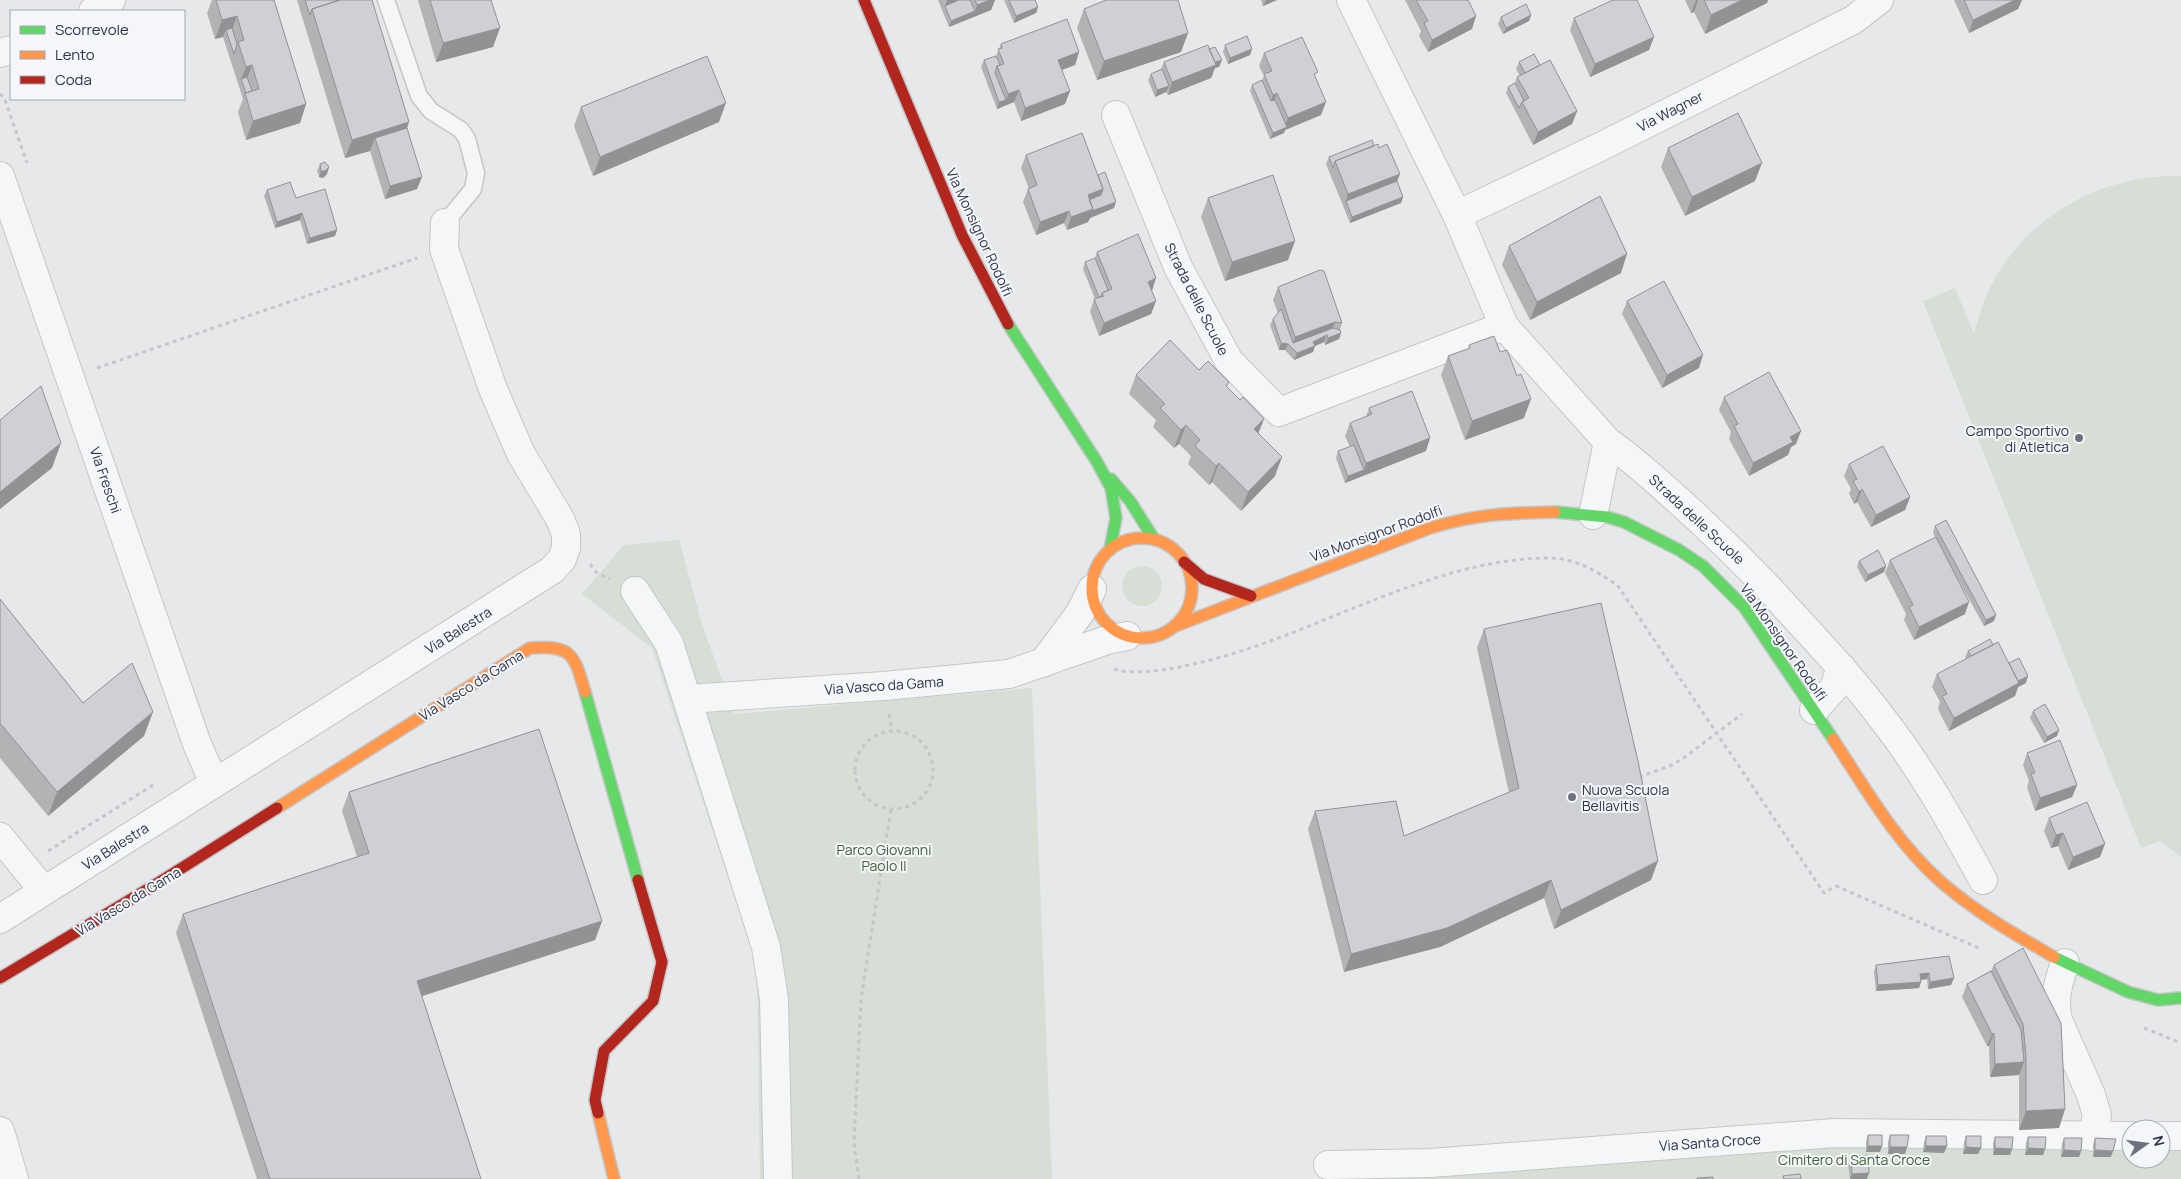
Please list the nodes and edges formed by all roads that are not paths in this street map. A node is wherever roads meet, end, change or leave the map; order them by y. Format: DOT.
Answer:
graph roads {
  1 [pos="111,0"];
  2 [pos="386,0"];
  3 [pos="864,0"];
  4 [pos="1351,0"];
  5 [pos="1875,2"];
  6 [pos="95,10"];
  7 [pos="1116,115"];
  8 [pos="0,176"];
  9 [pos="1457,215"];
  10 [pos="444,236"];
  11 [pos="1504,326"];
  12 [pos="1608,442"];
  13 [pos="1097,462"];
  14 [pos="1593,516"];
  15 [pos="1154,540"];
  16 [pos="1110,549"];
  17 [pos="1184,562"];
  18 [pos="1092,589"];
  19 [pos="635,591"];
  20 [pos="1251,596"];
  21 [pos="1173,627"];
  22 [pos="1127,636"];
  23 [pos="1043,663"];
  24 [pos="1840,667"];
  25 [pos="687,699"];
  26 [pos="1814,710"];
  27 [pos="214,783"];
  28 [pos="0,837"];
  29 [pos="1983,880"];
  30 [pos="44,891"];
  31 [pos="0,919"];
  32 [pos="2065,963"];
  33 [pos="0,978"];
  34 [pos="2181,998"];
  35 [pos="0,1130"];
  36 [pos="2121,1136"];
  37 [pos="2093,1137"];
  38 [pos="1328,1165"];
  39 [pos="14,1179"];
  40 [pos="614,1179"];
  41 [pos="778,1179"];
  1 -- 6 [label="street"];
  2 -- 10 [label="lane"];
  3 -- 13 [label="street, Via Monsignor Rodolfi"];
  4 -- 9 [label="street, Strada delle Scuole"];
  5 -- 9 [label="street, Via Wagner"];
  7 -- 11 [label="street, Strada delle Scuole"];
  8 -- 27 [label="street, Via Freschi"];
  9 -- 11 [label="street, Strada delle Scuole"];
  10 -- 27 [label="street, Via Balestra"];
  11 -- 12 [label="street, Strada delle Scuole"];
  12 -- 14 [label="street"];
  12 -- 24 [label="street, Strada delle Scuole"];
  13 -- 15 [label="street, Via Monsignor Rodolfi"];
  13 -- 16 [label="street, Via Monsignor Rodolfi"];
  14 -- 20 [label="street, Via Monsignor Rodolfi"];
  14 -- 26 [label="street, Via Monsignor Rodolfi"];
  15 -- 16 [label="street, Via Monsignor Rodolfi"];
  15 -- 17 [label="street, Via Monsignor Rodolfi"];
  16 -- 18 [label="street, Via Monsignor Rodolfi"];
  17 -- 20 [label="street, Via Monsignor Rodolfi"];
  17 -- 21 [label="street, Via Monsignor Rodolfi"];
  18 -- 22 [label="street"];
  18 -- 23 [label="street"];
  19 -- 25 [label="street"];
  20 -- 21 [label="street, Via Monsignor Rodolfi"];
  21 -- 22 [label="street, Via Monsignor Rodolfi"];
  22 -- 23 [label="street, Via Vasco da Gama"];
  23 -- 25 [label="street, Via Vasco da Gama"];
  24 -- 26 [label="street"];
  24 -- 29 [label="street, Strada delle Scuole"];
  25 -- 41 [label="street"];
  26 -- 32 [label="street, Via Monsignor Rodolfi"];
  27 -- 30 [label="street, Via Balestra"];
  28 -- 30 [label="street"];
  30 -- 31 [label="street, Via Balestra"];
  32 -- 34 [label="street, Via Monsignor Rodolfi"];
  32 -- 37 [label="street"];
  33 -- 40 [label="street, Via Vasco da Gama"];
  35 -- 39 [label="street"];
  36 -- 37 [label="street, Via Santa Croce"];
  37 -- 38 [label="street, Via Santa Croce"];
}
